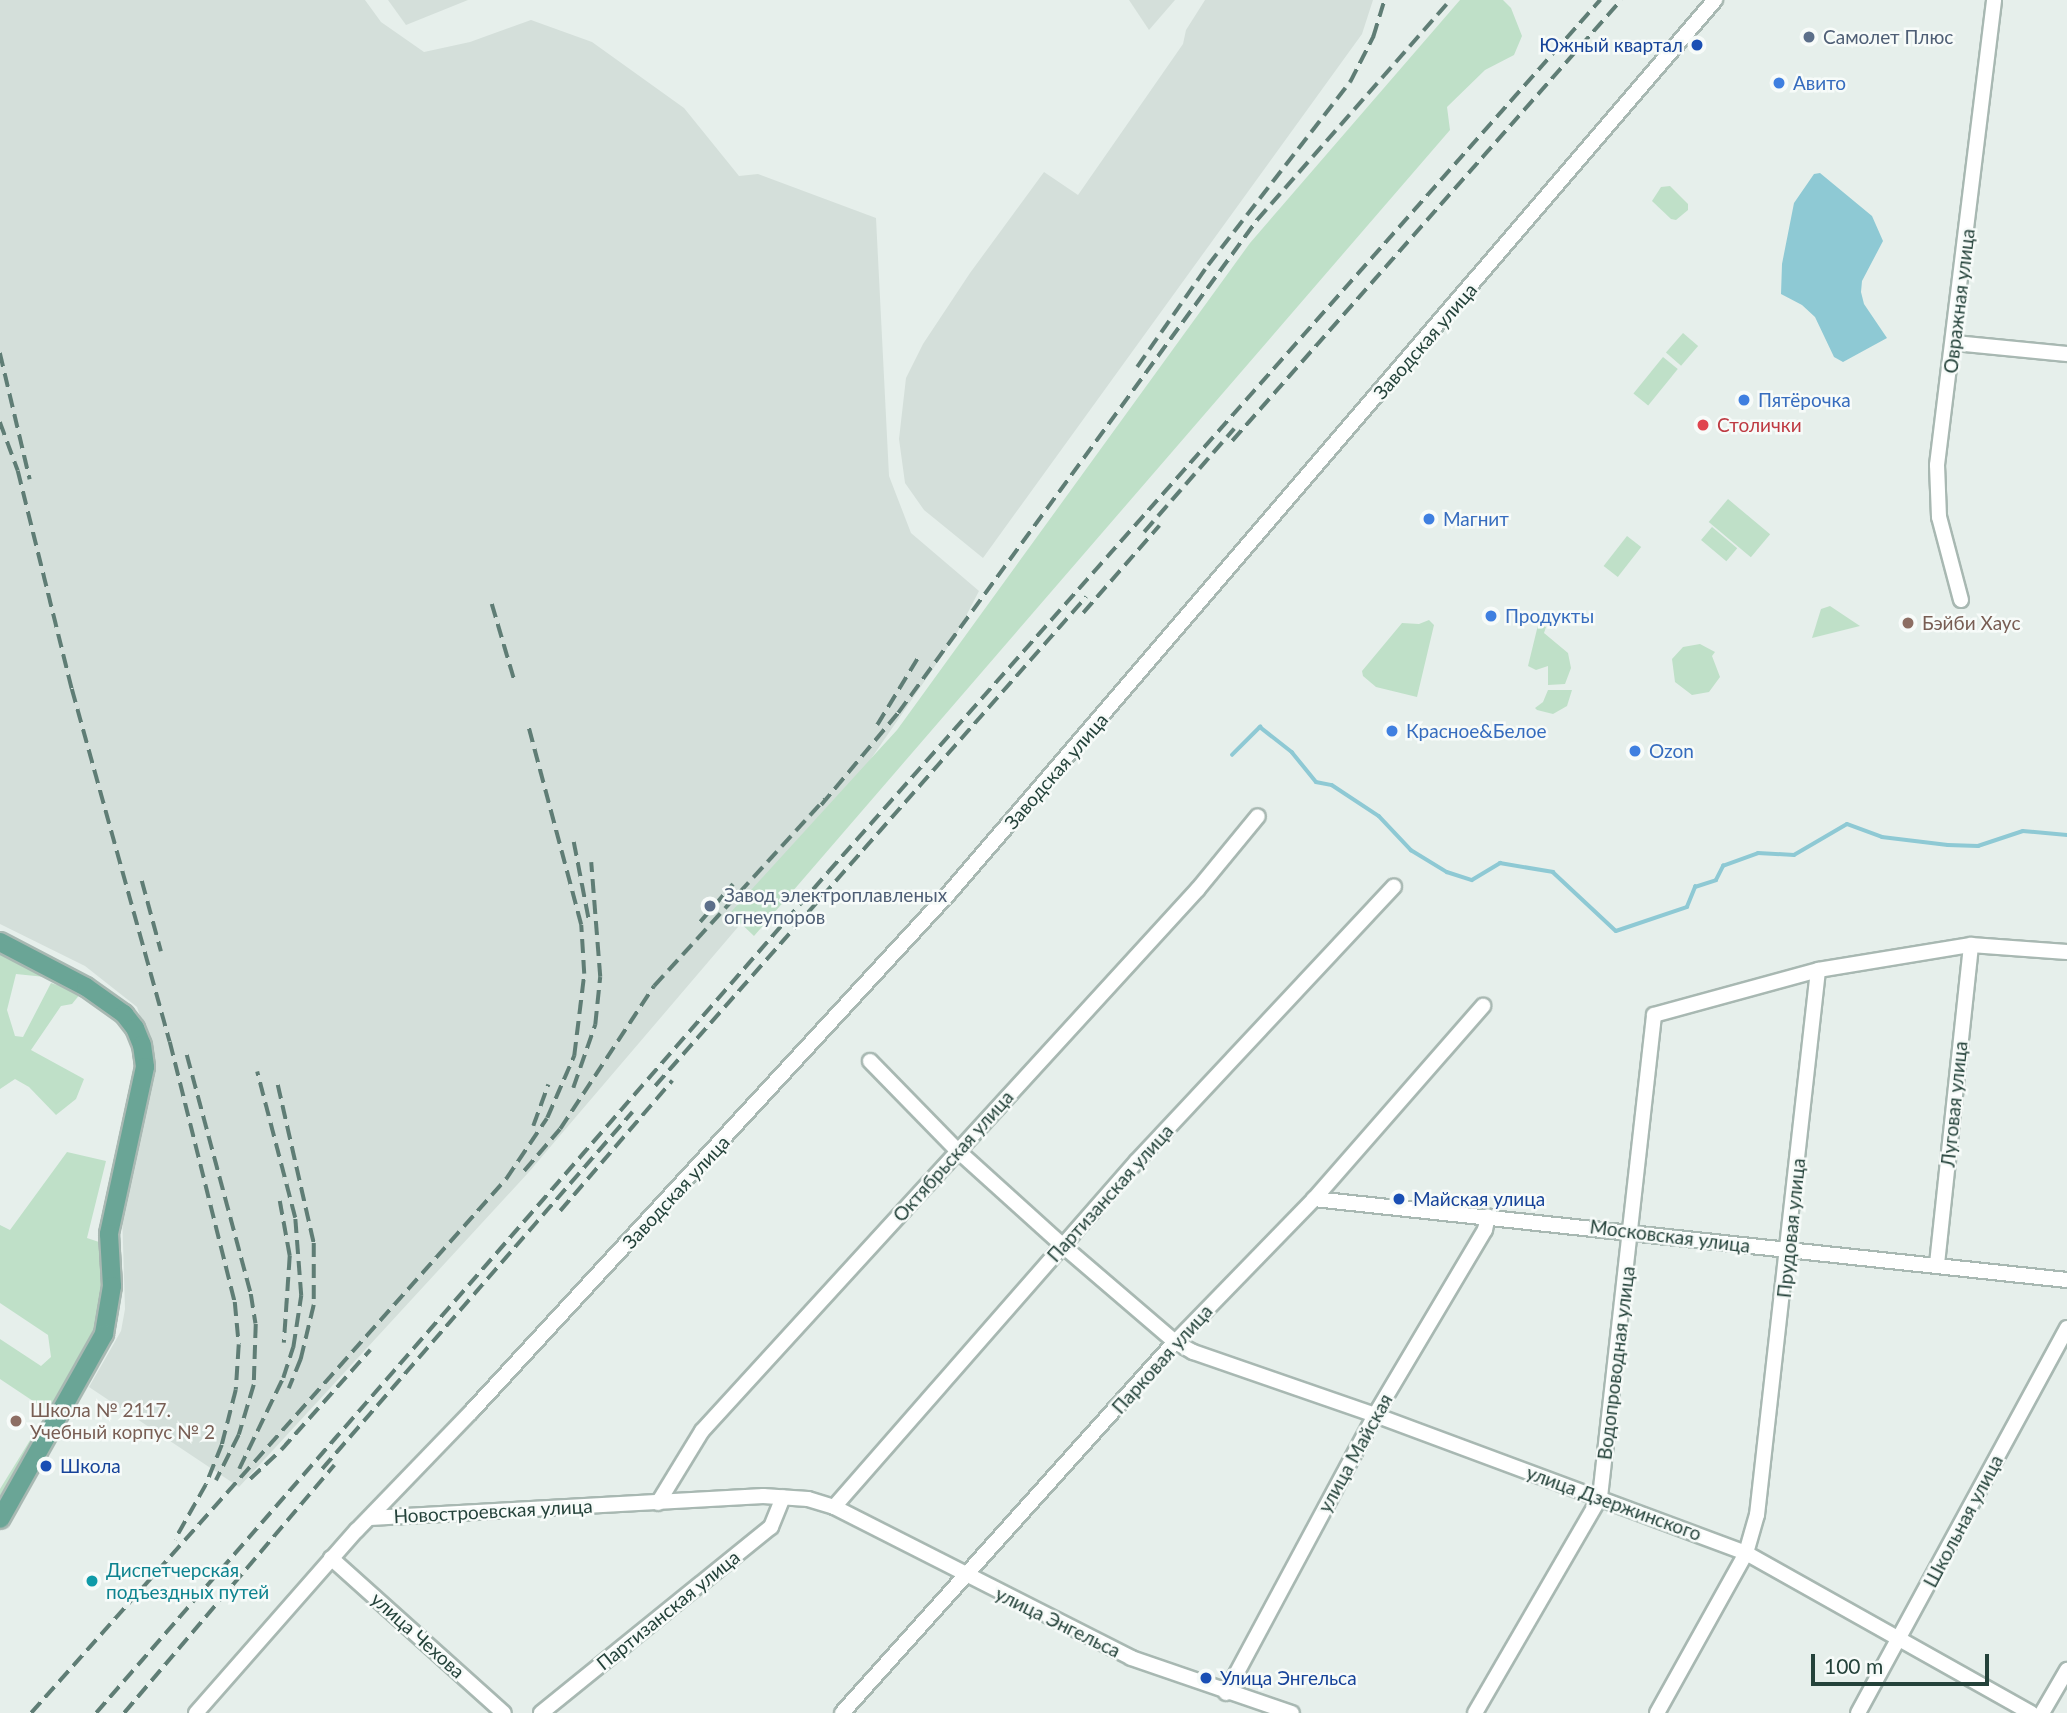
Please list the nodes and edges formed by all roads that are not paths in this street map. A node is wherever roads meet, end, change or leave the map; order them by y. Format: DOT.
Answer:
graph roads {
  1 [pos="1715,0"];
  2 [pos="1994,0"];
  3 [pos="1954,343"];
  4 [pos="2067,354"];
  5 [pos="1961,600"];
  6 [pos="1258,816"];
  7 [pos="1394,886"];
  8 [pos="0,942"];
  9 [pos="1971,944"];
  10 [pos="2067,951"];
  11 [pos="1818,970"];
  12 [pos="1483,1006"];
  13 [pos="870,1061"];
  14 [pos="957,1150"];
  15 [pos="1314,1199"];
  16 [pos="1489,1216"];
  17 [pos="1631,1231"];
  18 [pos="1062,1245"];
  19 [pos="1789,1250"];
  20 [pos="1937,1264"];
  21 [pos="2067,1280"];
  22 [pos="2067,1328"];
  23 [pos="1175,1342"];
  24 [pos="1375,1415"];
  25 [pos="783,1497"];
  26 [pos="1600,1497"];
  27 [pos="658,1503"];
  28 [pos="834,1507"];
  29 [pos="370,1518"];
  30 [pos="0,1519"];
  31 [pos="1746,1553"];
  32 [pos="331,1559"];
  33 [pos="967,1577"];
  34 [pos="1900,1638"];
  35 [pos="2067,1670"];
  36 [pos="1226,1693"];
  37 [pos="197,1713"];
  38 [pos="504,1713"];
  39 [pos="541,1713"];
  40 [pos="842,1713"];
  41 [pos="1292,1713"];
  42 [pos="1475,1713"];
  43 [pos="1657,1713"];
  44 [pos="1858,1713"];
  45 [pos="2031,1713"];
  46 [pos="2042,1713"];
  1 -- 29 [label="street, Заводская улица"];
  2 -- 3 [label="street, Овражная улица"];
  3 -- 4 [label="street"];
  3 -- 5 [label="street, Овражная улица"];
  6 -- 14 [label="street, Октябрьская улица"];
  7 -- 18 [label="street, Партизанская улица"];
  8 -- 30 [label="main road"];
  9 -- 10 [label="street"];
  9 -- 11 [label="street"];
  9 -- 20 [label="street, Луговая улица"];
  11 -- 17 [label="street, Водопроводная улица"];
  11 -- 19 [label="street, Прудовая улица"];
  12 -- 15 [label="street, Парковая улица"];
  13 -- 14 [label="street, улица Дзержинского"];
  14 -- 18 [label="street, улица Дзержинского"];
  14 -- 27 [label="street, Октябрьская улица"];
  15 -- 16 [label="street, Московская улица"];
  15 -- 23 [label="street, Парковая улица"];
  16 -- 17 [label="street, Московская улица"];
  16 -- 24 [label="street, улица Майская"];
  17 -- 19 [label="street, Московская улица"];
  17 -- 26 [label="street, Водопроводная улица"];
  18 -- 23 [label="street, улица Дзержинского"];
  18 -- 28 [label="street, Партизанская улица"];
  19 -- 20 [label="street, Московская улица"];
  19 -- 31 [label="street, Прудовая улица"];
  20 -- 21 [label="street, Московская улица"];
  22 -- 34 [label="street, Школьная улица"];
  23 -- 24 [label="street, улица Дзержинского"];
  23 -- 33 [label="street, Парковая улица"];
  24 -- 26 [label="street, улица Дзержинского"];
  24 -- 36 [label="street, улица Майская"];
  25 -- 27 [label="street, Новостроевская улица"];
  25 -- 28 [label="street, Новостроевская улица"];
  25 -- 39 [label="street, Партизанская улица"];
  26 -- 31 [label="street, улица Дзержинского"];
  26 -- 42 [label="street, Водопроводная улица"];
  27 -- 29 [label="street, Новостроевская улица"];
  28 -- 33 [label="street, улица Энгельса"];
  29 -- 32 [label="street, Новостроевская улица"];
  31 -- 34 [label="street, улица Дзержинского"];
  31 -- 43 [label="street, Прудовая улица"];
  32 -- 37 [label="street, Новостроевская улица"];
  32 -- 38 [label="street, улица Чехова"];
  33 -- 36 [label="street, улица Энгельса"];
  33 -- 40 [label="street, Парковая улица"];
  34 -- 44 [label="street, Школьная улица"];
  34 -- 45 [label="street, улица Дзержинского"];
  35 -- 46 [label="street"];
  36 -- 41 [label="street, улица Энгельса"];
}
